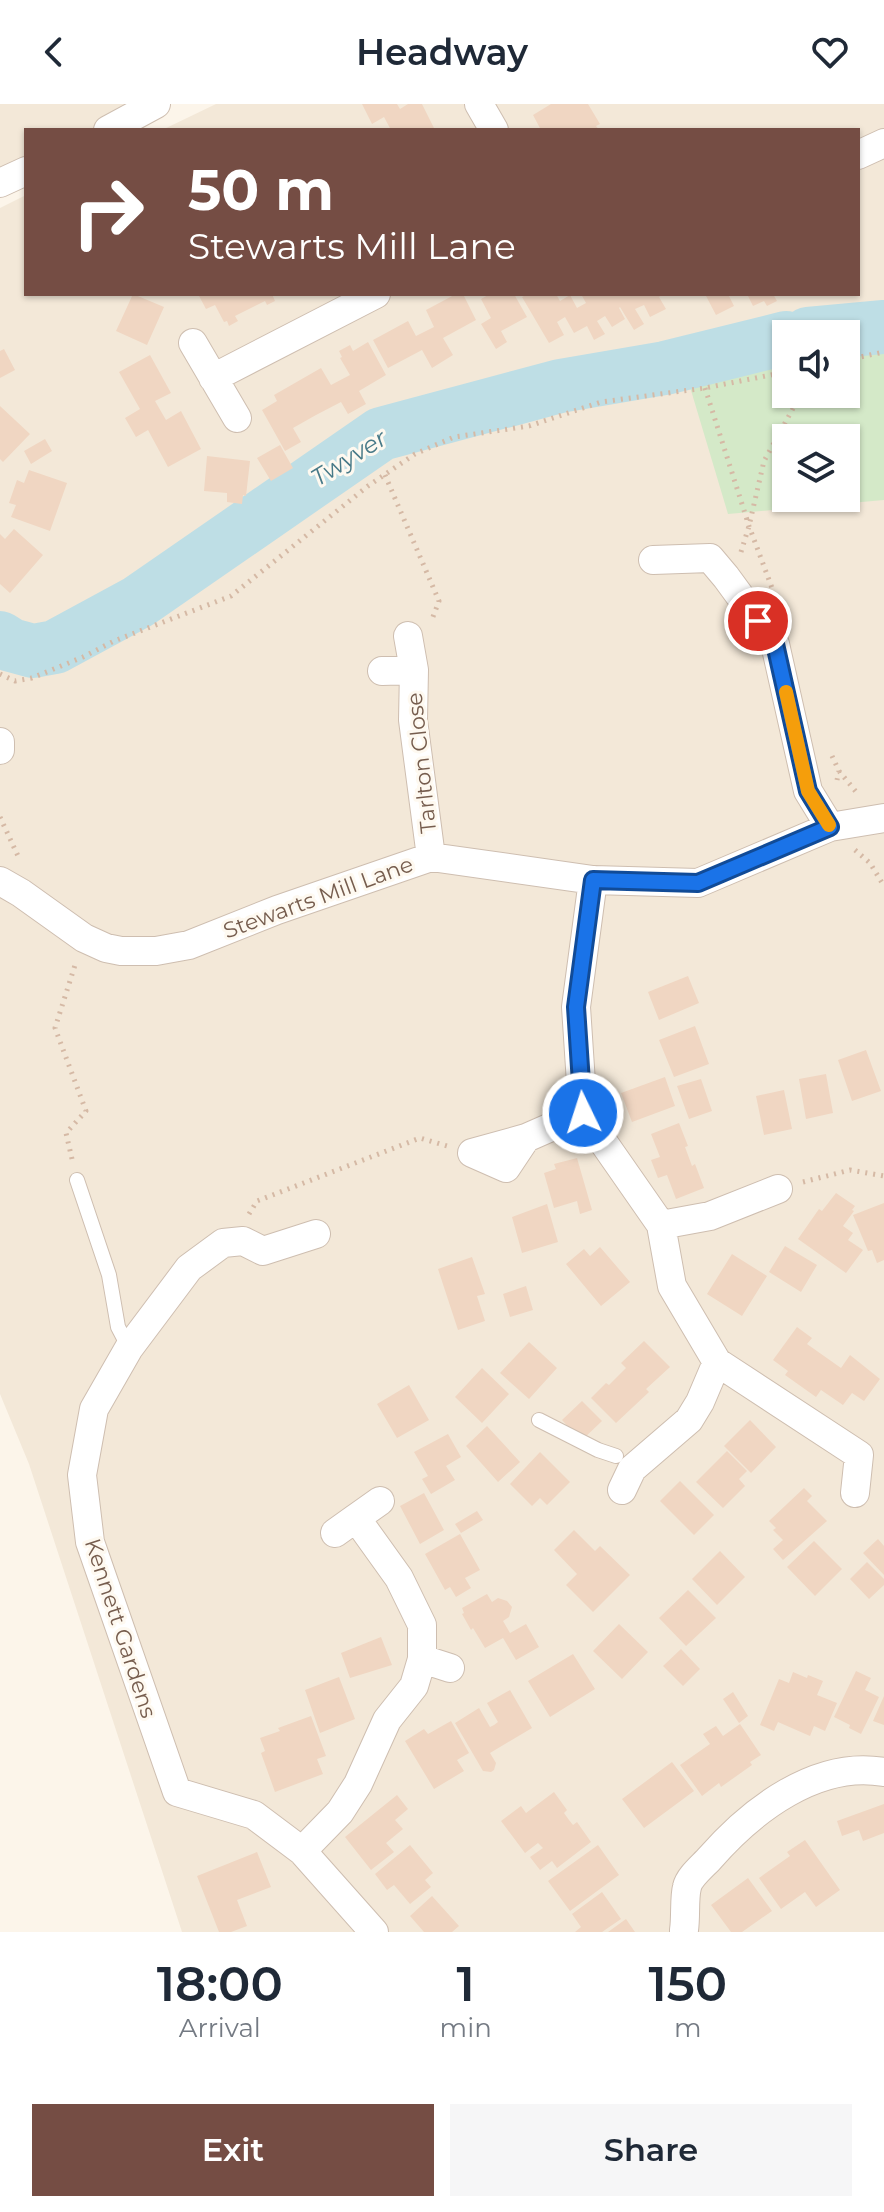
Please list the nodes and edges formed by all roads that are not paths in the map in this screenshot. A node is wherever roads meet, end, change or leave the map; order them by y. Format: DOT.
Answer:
graph roads {
  1 [pos="156,104"];
  2 [pos="479,104"];
  3 [pos="112,128"];
  4 [pos="493,128"];
  5 [pos="884,143"];
  6 [pos="860,154"];
  7 [pos="24,172"];
  8 [pos="0,183"];
  9 [pos="372,296"];
  10 [pos="193,343"];
  11 [pos="213,378"];
  12 [pos="237,418"];
  13 [pos="653,560"];
  14 [pos="408,636"];
  15 [pos="414,670"];
  16 [pos="382,671"];
  17 [pos="0,742"];
  18 [pos="0,750"];
  19 [pos="884,818"];
  20 [pos="830,827"];
  21 [pos="431,857"];
  22 [pos="593,880"];
  23 [pos="0,881"];
  24 [pos="583,1113"];
  25 [pos="472,1153"];
  26 [pos="77,1180"];
  27 [pos="778,1189"];
  28 [pos="661,1225"];
  29 [pos="316,1234"];
  30 [pos="129,1348"];
  31 [pos="717,1362"];
  32 [pos="539,1420"];
  33 [pos="623,1472"];
  34 [pos="855,1493"];
  35 [pos="380,1501"];
  36 [pos="422,1659"];
  37 [pos="450,1668"];
  38 [pos="884,1772"];
  39 [pos="302,1851"];
  40 [pos="684,1930"];
  41 [pos="374,1932"];
  1 -- 3 [label="street"];
  2 -- 4 [label="street"];
  5 -- 6 [label="street"];
  7 -- 8 [label="street"];
  9 -- 11 [label="street"];
  10 -- 11 [label="street"];
  11 -- 12 [label="street"];
  13 -- 20 [label="street"];
  14 -- 15 [label="street, Tarlton Close"];
  15 -- 16 [label="street, Tarlton Close"];
  15 -- 21 [label="street, Tarlton Close"];
  17 -- 18 [label="street"];
  19 -- 20 [label="street, Stewarts Mill Lane"];
  20 -- 22 [label="street, Stewarts Mill Lane"];
  21 -- 22 [label="street, Stewarts Mill Lane"];
  21 -- 23 [label="street, Stewarts Mill Lane"];
  22 -- 24 [label="street"];
  24 -- 25 [label="street"];
  24 -- 28 [label="street"];
  26 -- 30 [label="lane"];
  27 -- 28 [label="street"];
  28 -- 31 [label="street"];
  29 -- 30 [label="street, Kennett Gardens"];
  30 -- 39 [label="street, Kennett Gardens"];
  31 -- 33 [label="street"];
  31 -- 34 [label="street"];
  32 -- 33 [label="lane"];
  35 -- 36 [label="street"];
  36 -- 37 [label="street"];
  36 -- 39 [label="street"];
  38 -- 40 [label="street"];
  39 -- 41 [label="street, Kennett Gardens"];
}
